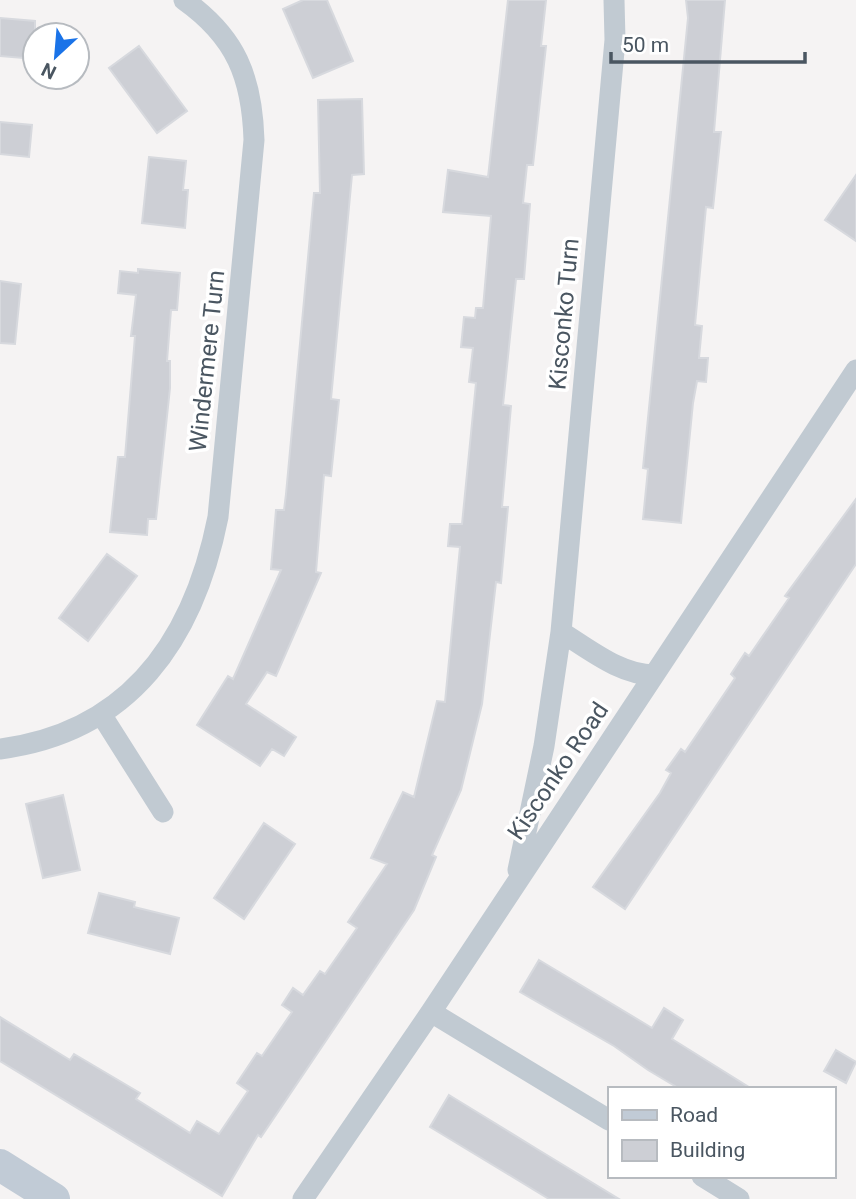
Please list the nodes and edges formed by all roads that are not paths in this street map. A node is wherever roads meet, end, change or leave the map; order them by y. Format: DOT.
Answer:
graph roads {
  1 [pos="184,0"];
  2 [pos="614,0"];
  3 [pos="856,370"];
  4 [pos="561,632"];
  5 [pos="654,675"];
  6 [pos="101,714"];
  7 [pos="0,749"];
  8 [pos="163,812"];
  9 [pos="516,882"];
  10 [pos="431,1012"];
  11 [pos="608,1119"];
  12 [pos="705,1178"];
  13 [pos="5,1179"];
  14 [pos="54,1199"];
  15 [pos="303,1199"];
  16 [pos="739,1199"];
  1 -- 6 [label="street, Windermere Turn"];
  2 -- 4 [label="street, Kisconko Turn"];
  3 -- 5 [label="street, Kisconko Road"];
  4 -- 5 [label="street"];
  4 -- 9 [label="street, Kisconko Turn"];
  5 -- 9 [label="street, Kisconko Road"];
  6 -- 7 [label="street, Windermere Turn"];
  6 -- 8 [label="street"];
  9 -- 10 [label="street, Kisconko Road"];
  10 -- 11 [label="street"];
  10 -- 15 [label="street, Kisconko Road"];
  12 -- 16 [label="street"];
  13 -- 14 [label="street"];
}
